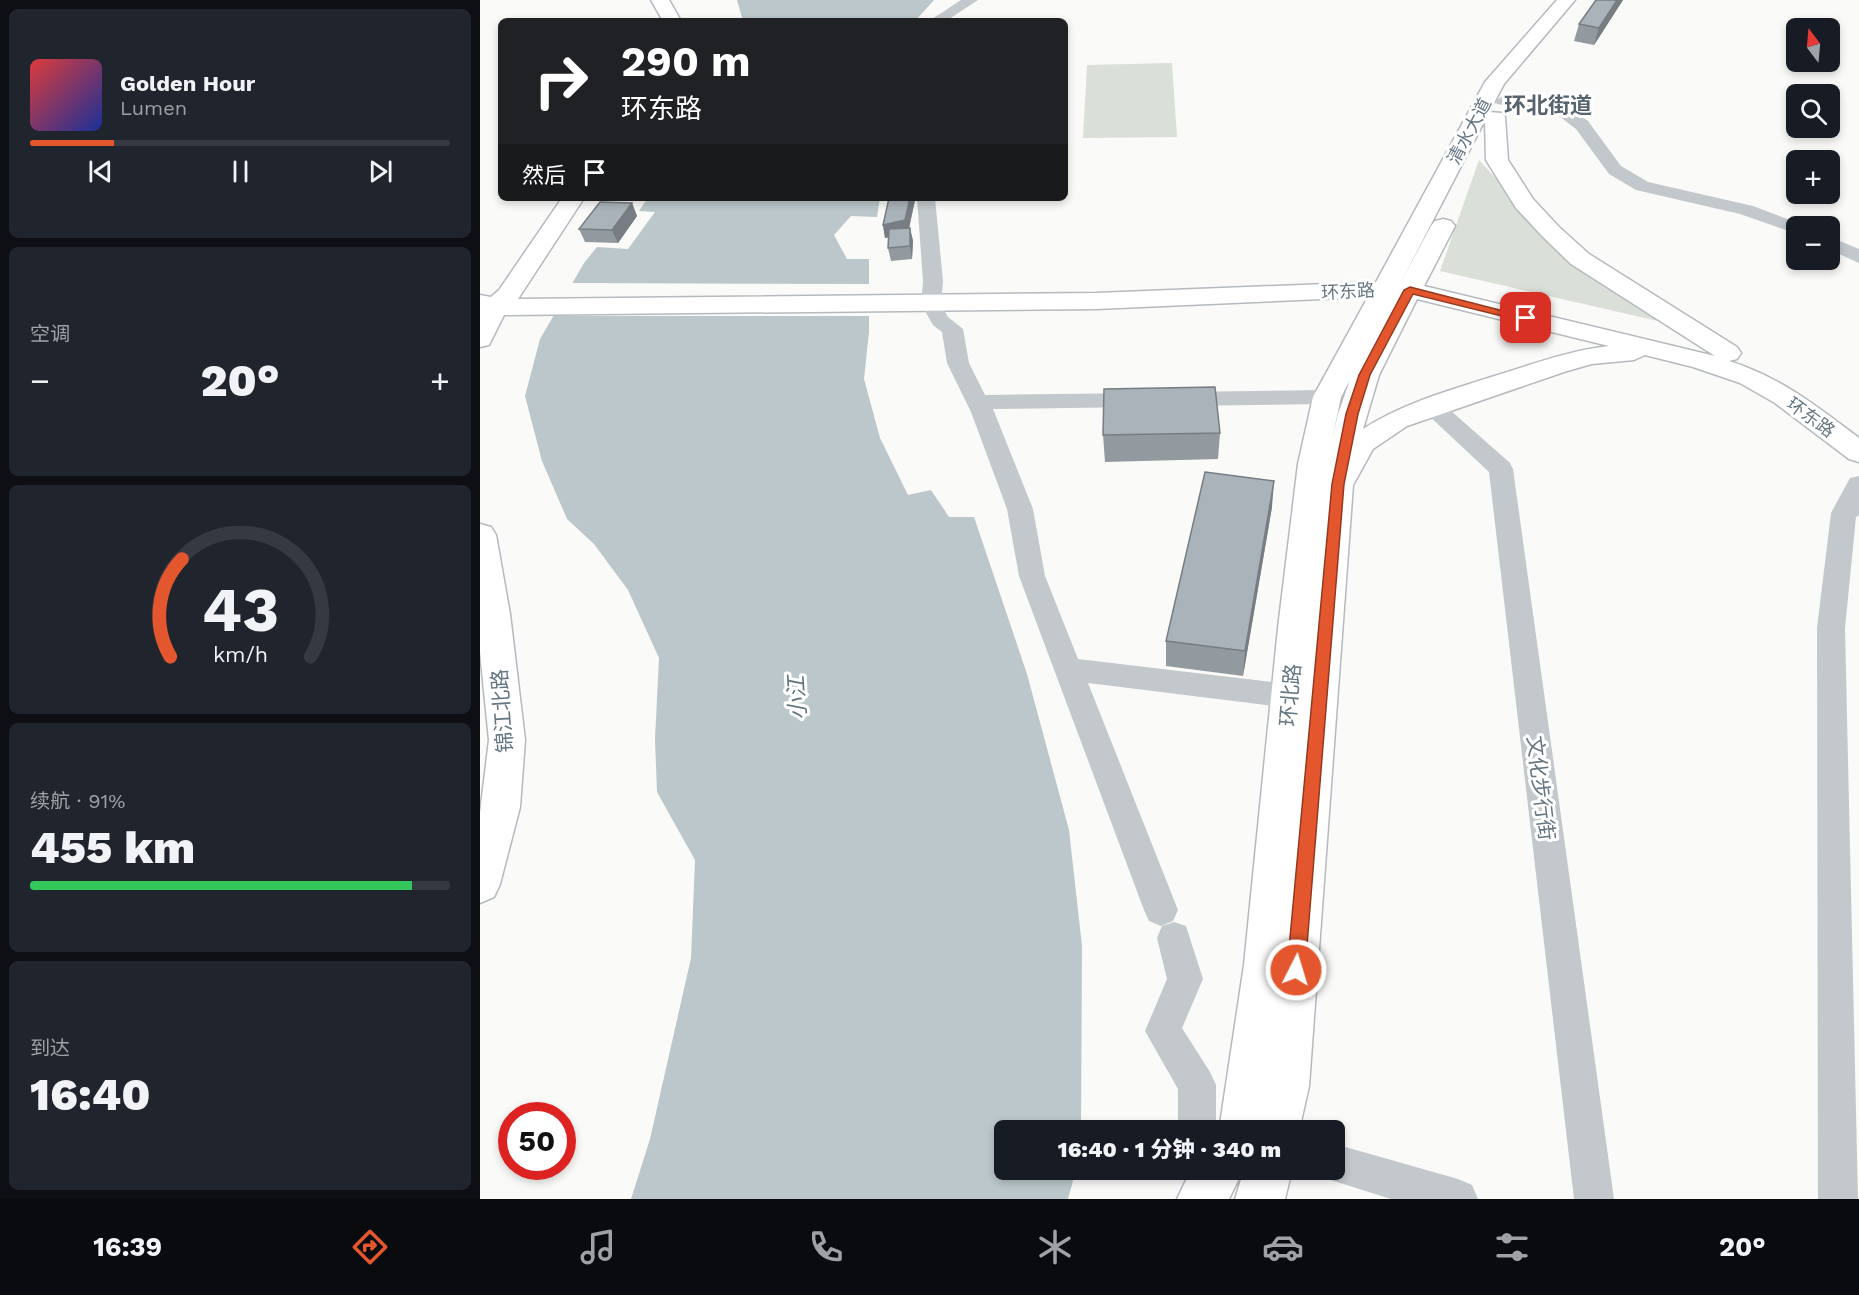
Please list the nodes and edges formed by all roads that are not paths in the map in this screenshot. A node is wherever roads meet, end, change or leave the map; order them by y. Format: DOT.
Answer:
graph roads {
  1 [pos="644,0"];
  2 [pos="660,0"];
  3 [pos="971,0"];
  4 [pos="1566,0"];
  5 [pos="1585,0"];
  6 [pos="654,18"];
  7 [pos="670,18"];
  8 [pos="941,18"];
  9 [pos="1499,109"];
  10 [pos="553,201"];
  11 [pos="571,201"];
  12 [pos="926,201"];
  13 [pos="1786,224"];
  14 [pos="1840,248"];
  15 [pos="1859,257"];
  16 [pos="1400,283"];
  17 [pos="922,298"];
  18 [pos="489,302"];
  19 [pos="480,339"];
  20 [pos="1665,352"];
  21 [pos="1728,353"];
  22 [pos="1327,397"];
  23 [pos="978,402"];
  24 [pos="1433,407"];
  25 [pos="1859,430"];
  26 [pos="1859,452"];
  27 [pos="1338,484"];
  28 [pos="1859,484"];
  29 [pos="1852,508"];
  30 [pos="480,536"];
  31 [pos="1067,669"];
  32 [pos="1290,696"];
  33 [pos="480,884"];
  34 [pos="1197,1120"];
  35 [pos="1244,1120"];
  36 [pos="1278,1120"];
  37 [pos="1345,1166"];
  38 [pos="1213,1180"];
  39 [pos="1266,1180"];
  40 [pos="1201,1199"];
  41 [pos="1258,1199"];
  42 [pos="1458,1199"];
  43 [pos="1594,1199"];
  44 [pos="1838,1199"];
  1 -- 6 [label="main road"];
  2 -- 7 [label="main road"];
  3 -- 8 [label="street"];
  4 -- 16 [label="main road, 清水大道"];
  5 -- 9 [label="main road, 清水大道"];
  9 -- 13 [label="street"];
  9 -- 16 [label="main road, 清水大道"];
  9 -- 21 [label="main road"];
  10 -- 18 [label="main road"];
  11 -- 18 [label="main road"];
  12 -- 17 [label="street"];
  14 -- 15 [label="street"];
  16 -- 17 [label="main road, 环东路"];
  16 -- 20 [label="main road, 环东路"];
  16 -- 21 [label="main road, 环东路"];
  16 -- 22 [label="main road, 环北路"];
  16 -- 27 [label="main road, 环北路"];
  17 -- 18 [label="main road, 环东路"];
  17 -- 23 [label="street"];
  18 -- 19 [label="main road"];
  20 -- 24 [label="main road"];
  20 -- 26 [label="main road, 环东路"];
  21 -- 25 [label="main road, 环东路"];
  22 -- 23 [label="street"];
  22 -- 32 [label="main road, 环北路"];
  23 -- 31 [label="street"];
  24 -- 27 [label="main road"];
  24 -- 43 [label="street, 文化步行街"];
  27 -- 36 [label="main road, 环北路"];
  28 -- 29 [label="street"];
  29 -- 44 [label="street"];
  30 -- 33 [label="main road, 锦江北路"];
  31 -- 32 [label="street"];
  31 -- 34 [label="street"];
  32 -- 35 [label="main road, 环北路"];
  37 -- 42 [label="street"];
  38 -- 40 [label="main road"];
  39 -- 41 [label="main road"];
}
